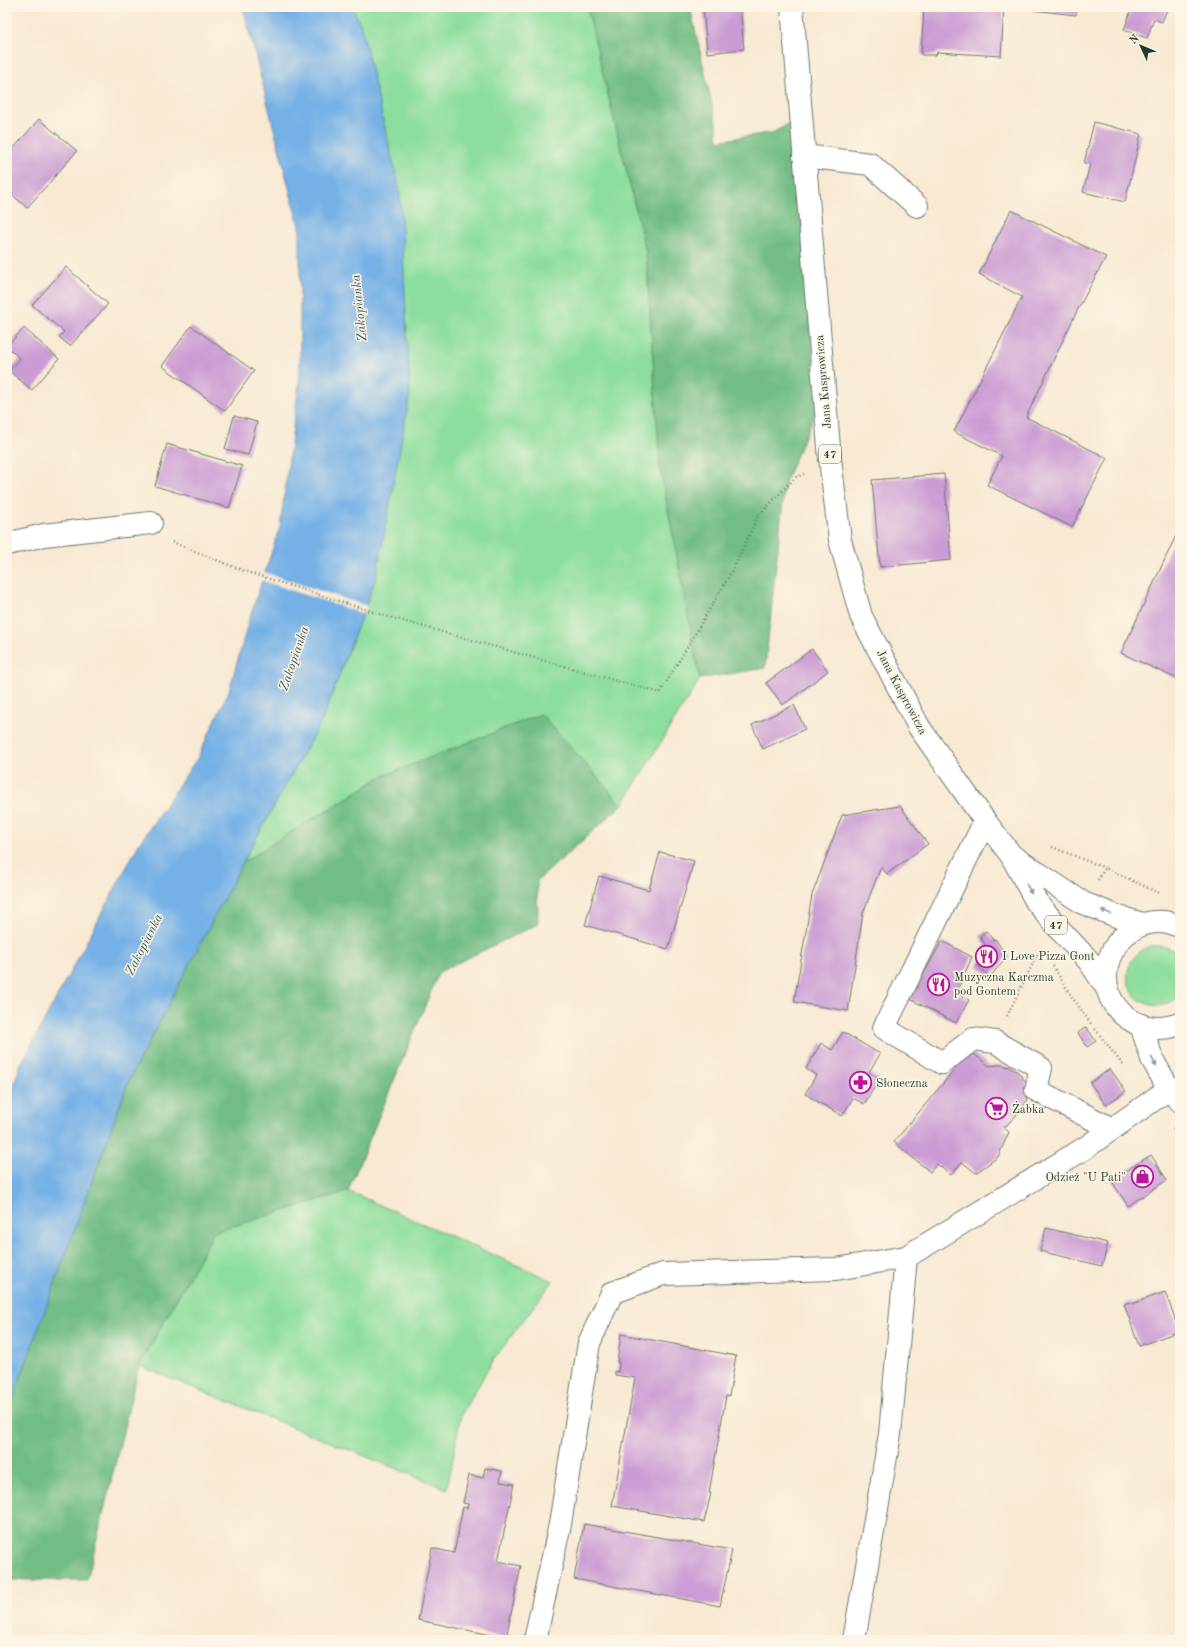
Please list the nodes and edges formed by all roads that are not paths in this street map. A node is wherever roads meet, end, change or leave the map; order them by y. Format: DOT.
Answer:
graph roads {
  1 [pos="792,7"];
  2 [pos="804,156"];
  3 [pos="916,206"];
  4 [pos="151,523"];
  5 [pos="7,544"];
  6 [pos="985,821"];
  7 [pos="1011,855"];
  8 [pos="1143,924"];
  9 [pos="1180,926"];
  10 [pos="1108,990"];
  11 [pos="1180,1024"];
  12 [pos="1141,1025"];
  13 [pos="1175,1095"];
  14 [pos="1112,1129"];
  15 [pos="906,1257"];
  16 [pos="535,1640"];
  17 [pos="854,1640"];
  1 -- 2 [label="main road, Jana Kasprowicza / 47"];
  2 -- 3 [label="main road"];
  2 -- 6 [label="main road, Jana Kasprowicza / 47"];
  4 -- 5 [label="main road"];
  6 -- 7 [label="main road, Jana Kasprowicza / 47"];
  6 -- 14 [label="main road"];
  8 -- 7 [label="main road, Jana Kasprowicza / 47, one-way"];
  7 -- 10 [label="main road, Jana Kasprowicza / 47, one-way"];
  8 -- 9 [label="main road, 47"];
  8 -- 10 [label="main road, 47"];
  10 -- 12 [label="main road, 47"];
  11 -- 12 [label="main road, 47"];
  12 -- 13 [label="main road, one-way"];
  13 -- 14 [label="main road"];
  14 -- 15 [label="main road"];
  15 -- 16 [label="main road"];
  15 -- 17 [label="main road"];
}
